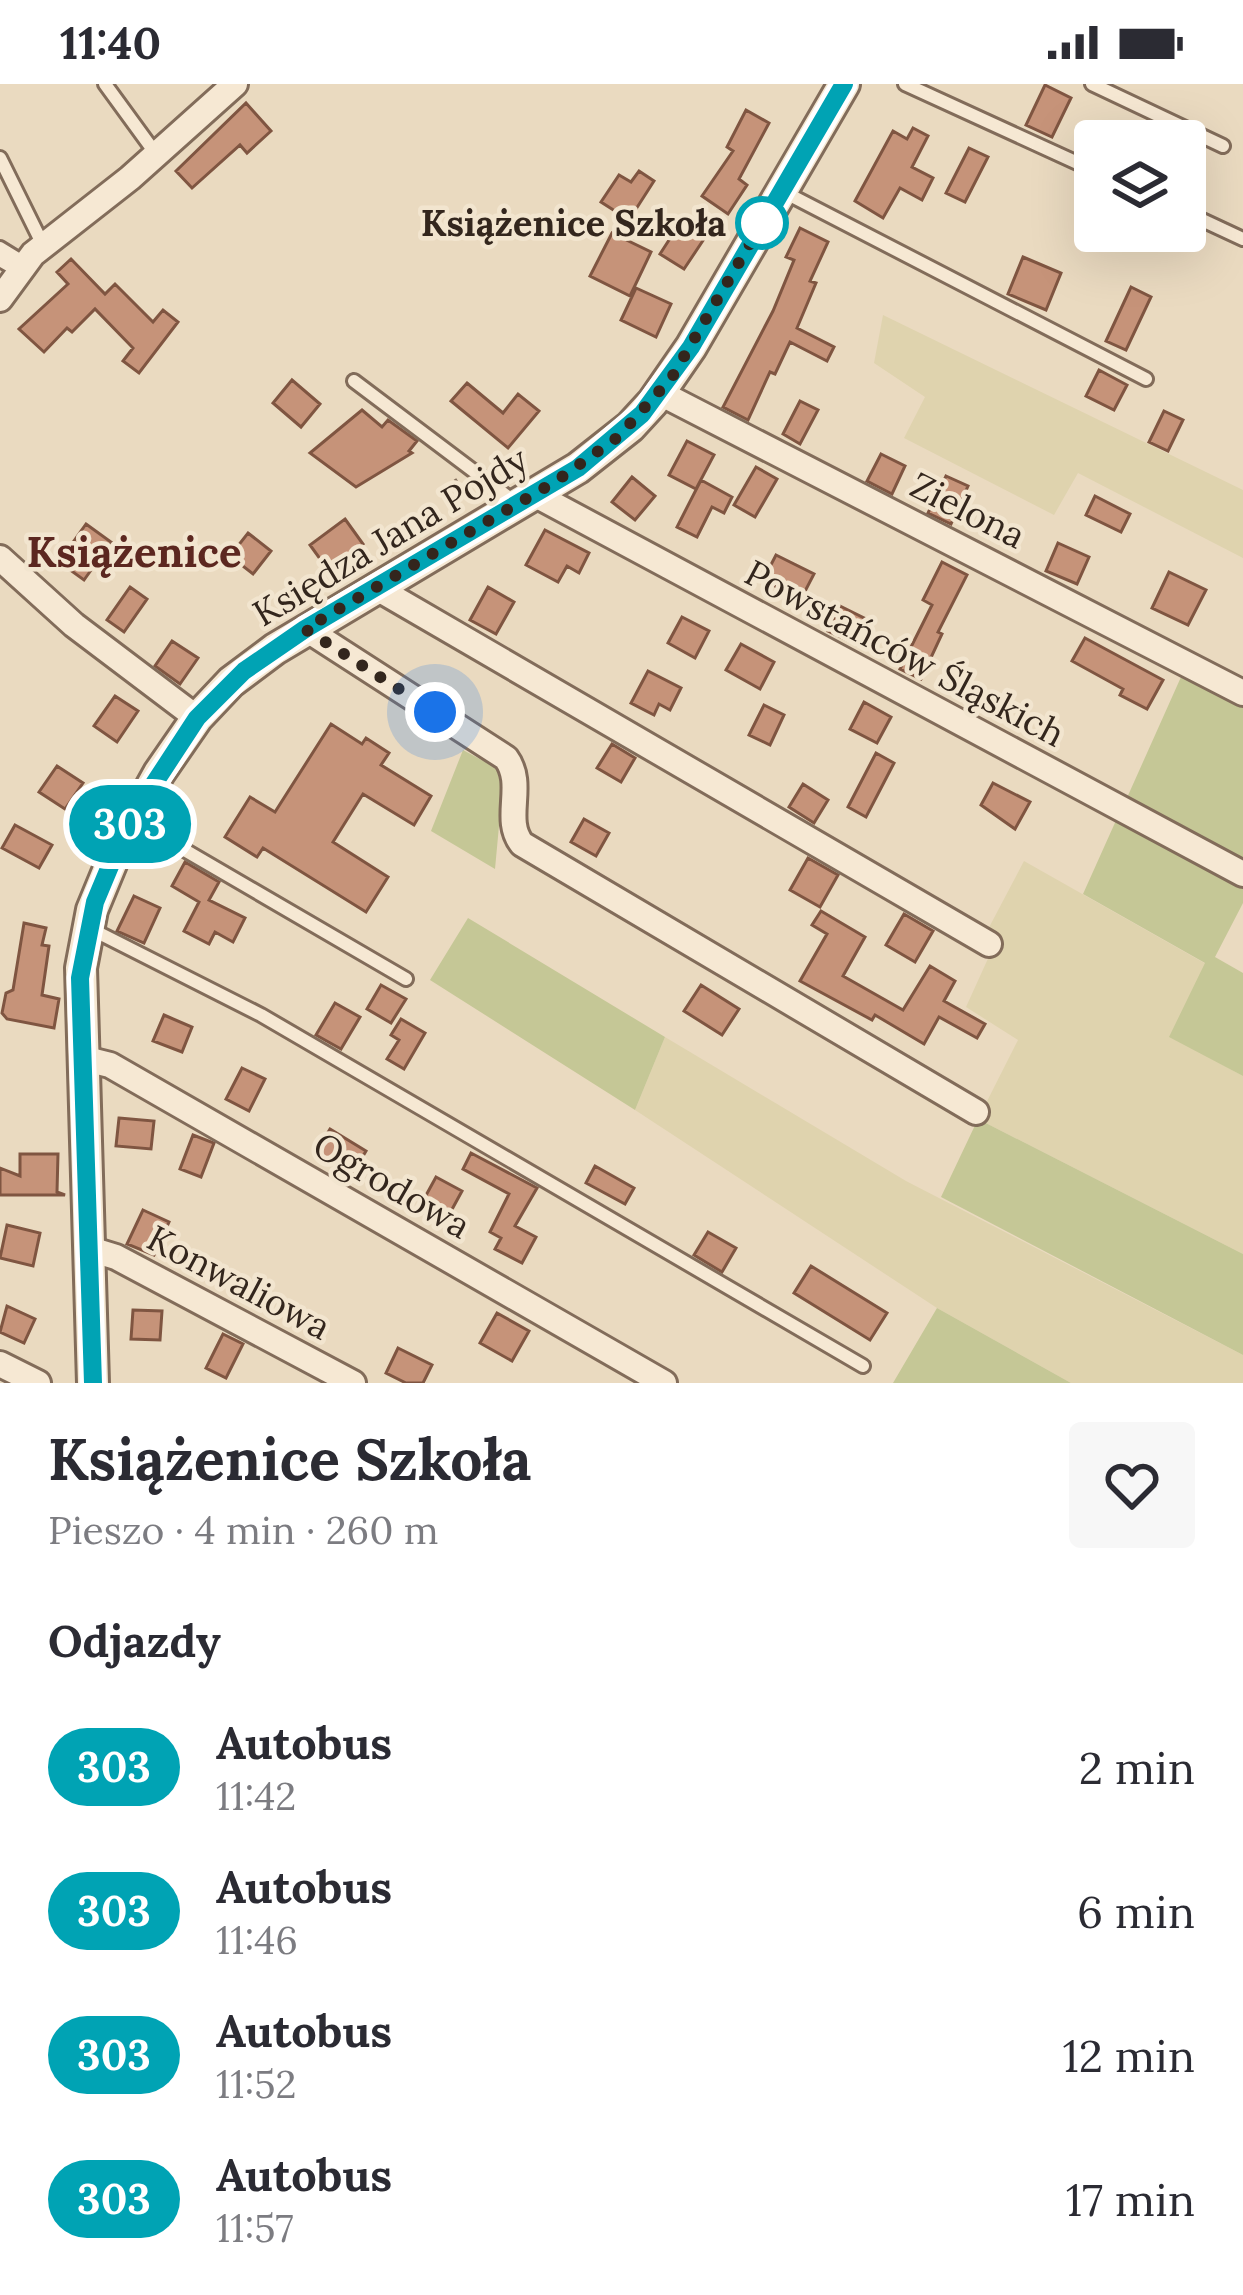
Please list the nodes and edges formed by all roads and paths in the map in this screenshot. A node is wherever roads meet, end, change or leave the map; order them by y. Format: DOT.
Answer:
graph roads {
  1 [pos="105,84"];
  2 [pos="235,84"];
  3 [pos="844,84"];
  4 [pos="905,84"];
  5 [pos="1092,84"];
  6 [pos="1223,146"];
  7 [pos="156,154"];
  8 [pos="0,158"];
  9 [pos="1074,161"];
  10 [pos="781,190"];
  11 [pos="1206,222"];
  12 [pos="1243,239"];
  13 [pos="0,248"];
  14 [pos="23,260"];
  15 [pos="0,299"];
  16 [pos="1146,379"];
  17 [pos="355,381"];
  18 [pos="660,393"];
  19 [pos="453,476"];
  20 [pos="526,499"];
  21 [pos="476,513"];
  22 [pos="0,558"];
  23 [pos="375,587"];
  24 [pos="305,629"];
  25 [pos="1243,693"];
  26 [pos="197,718"];
  27 [pos="132,820"];
  28 [pos="1243,874"];
  29 [pos="88,928"];
  30 [pos="989,944"];
  31 [pos="406,979"];
  32 [pos="82,1058"];
  33 [pos="976,1112"];
  34 [pos="90,1249"];
  35 [pos="0,1364"];
  36 [pos="863,1366"];
  37 [pos="38,1383"];
  38 [pos="93,1383"];
  39 [pos="353,1383"];
  40 [pos="664,1383"];
  1 -- 7 [label="lane"];
  2 -- 7 [label="street"];
  3 -- 10 [label="street, Księdza Jana Pojdy"];
  4 -- 9 [label="lane"];
  5 -- 6 [label="lane"];
  7 -- 14 [label="street"];
  8 -- 14 [label="lane"];
  10 -- 16 [label="lane"];
  10 -- 18 [label="street, Księdza Jana Pojdy"];
  11 -- 12 [label="lane"];
  13 -- 14 [label="lane"];
  14 -- 15 [label="street"];
  17 -- 20 [label="lane"];
  18 -- 20 [label="street, Księdza Jana Pojdy"];
  18 -- 25 [label="street, Zielona"];
  19 -- 21 [label="path"];
  20 -- 23 [label="street, Księdza Jana Pojdy"];
  20 -- 28 [label="street, Powstańców Śląskich"];
  22 -- 26 [label="street"];
  23 -- 24 [label="street, Księdza Jana Pojdy"];
  23 -- 30 [label="street"];
  24 -- 26 [label="street, Księdza Jana Pojdy"];
  24 -- 33 [label="street"];
  26 -- 27 [label="street, Księdza Jana Pojdy"];
  27 -- 29 [label="street, Księdza Jana Pojdy"];
  27 -- 31 [label="lane"];
  29 -- 32 [label="street, Księdza Jana Pojdy"];
  29 -- 36 [label="lane"];
  32 -- 34 [label="street, Księdza Jana Pojdy"];
  32 -- 40 [label="street, Ogrodowa"];
  34 -- 38 [label="street, Księdza Jana Pojdy"];
  34 -- 39 [label="street, Konwaliowa"];
  35 -- 37 [label="street"];
}
